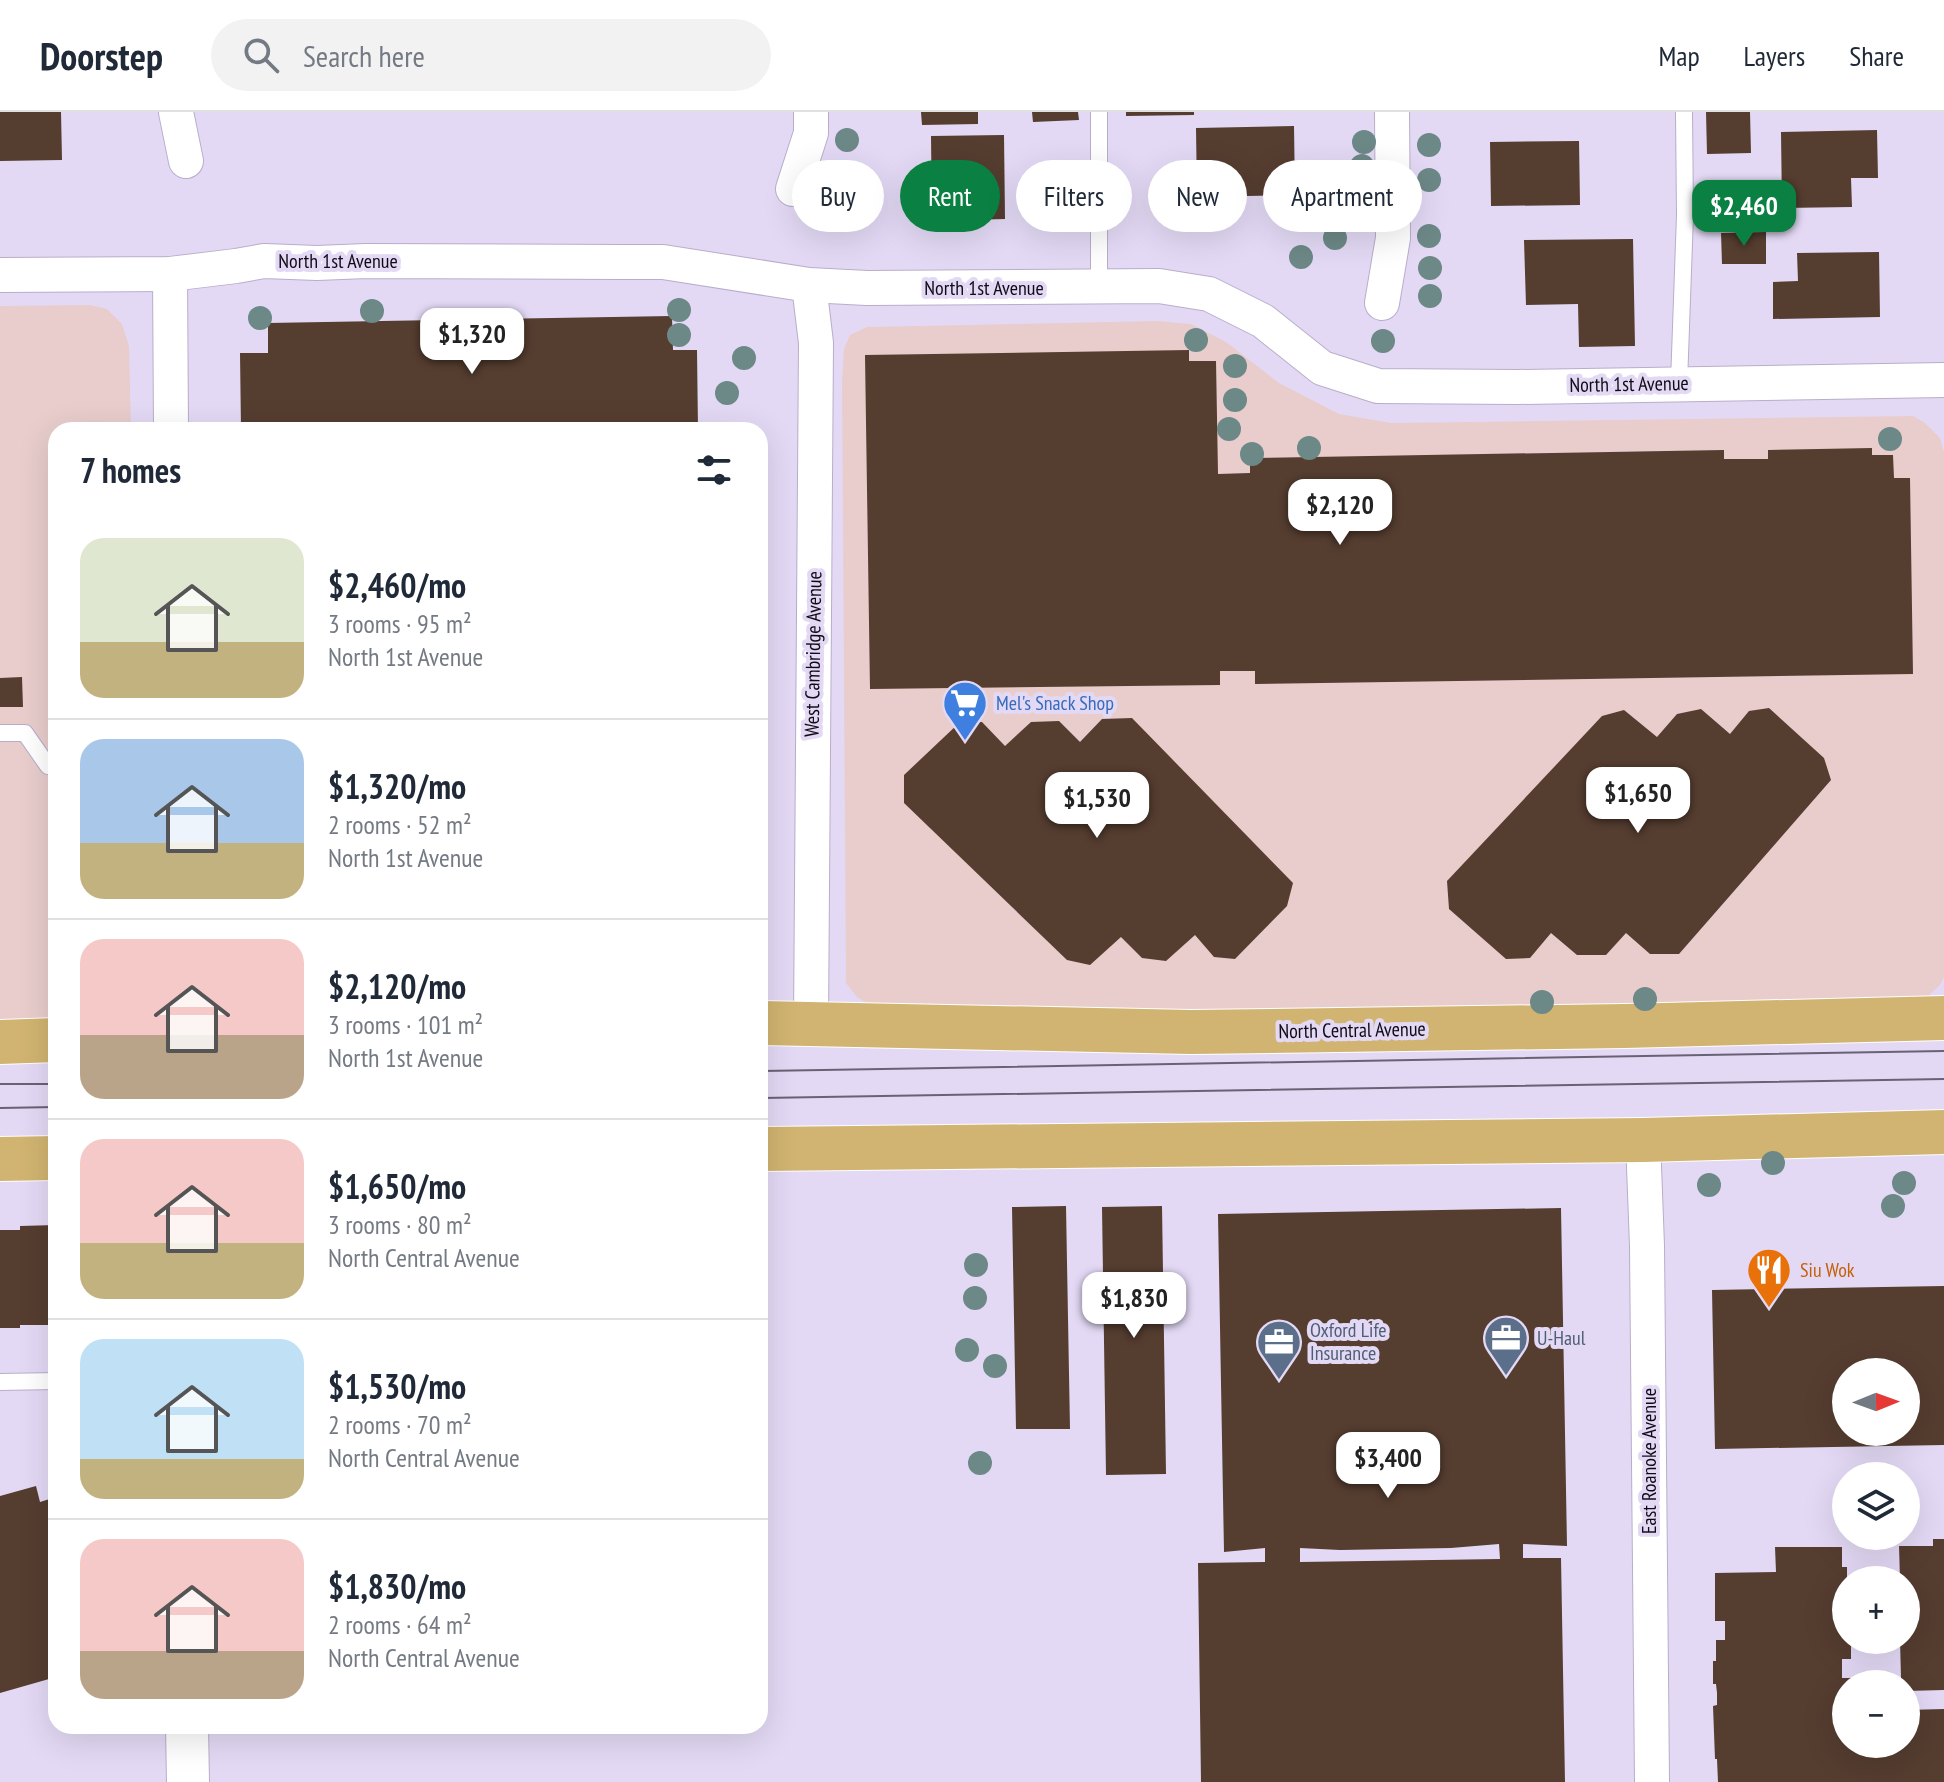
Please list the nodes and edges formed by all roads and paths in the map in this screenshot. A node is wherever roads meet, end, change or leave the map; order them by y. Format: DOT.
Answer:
graph roads {
  1 [pos="176,112"];
  2 [pos="811,112"];
  3 [pos="1099,112"];
  4 [pos="1392,112"];
  5 [pos="1684,112"];
  6 [pos="802,160"];
  7 [pos="186,161"];
  8 [pos="170,274"];
  9 [pos="0,275"];
  10 [pos="809,285"];
  11 [pos="1099,287"];
  12 [pos="1382,303"];
  13 [pos="1944,380"];
  14 [pos="1679,383"];
  15 [pos="171,422"];
  16 [pos="0,733"];
  17 [pos="48,766"];
  18 [pos="1944,1018"];
  19 [pos="768,1023"];
  20 [pos="811,1023"];
  21 [pos="48,1040"];
  22 [pos="0,1042"];
  23 [pos="1944,1132"];
  24 [pos="1643,1140"];
  25 [pos="768,1149"];
  26 [pos="48,1158"];
  27 [pos="0,1159"];
  28 [pos="48,1381"];
  29 [pos="0,1382"];
  30 [pos="187,1734"];
  31 [pos="188,1782"];
  32 [pos="1652,1782"];
  1 -- 7 [label="street"];
  2 -- 6 [label="street"];
  3 -- 11 [label="lane"];
  4 -- 12 [label="street"];
  5 -- 14 [label="lane"];
  8 -- 9 [label="street, North 1st Avenue"];
  8 -- 10 [label="street, North 1st Avenue"];
  8 -- 15 [label="street"];
  10 -- 11 [label="street, North 1st Avenue"];
  10 -- 20 [label="street, West Cambridge Avenue"];
  11 -- 14 [label="street, North 1st Avenue"];
  13 -- 14 [label="street, North 1st Avenue"];
  16 -- 17 [label="lane"];
  18 -- 20 [label="main road, North Central Avenue"];
  19 -- 20 [label="main road, North Central Avenue"];
  21 -- 22 [label="main road"];
  23 -- 24 [label="main road"];
  24 -- 25 [label="main road"];
  24 -- 32 [label="street, East Roanoke Avenue"];
  26 -- 27 [label="main road"];
  28 -- 29 [label="lane"];
  30 -- 31 [label="street"];
}
